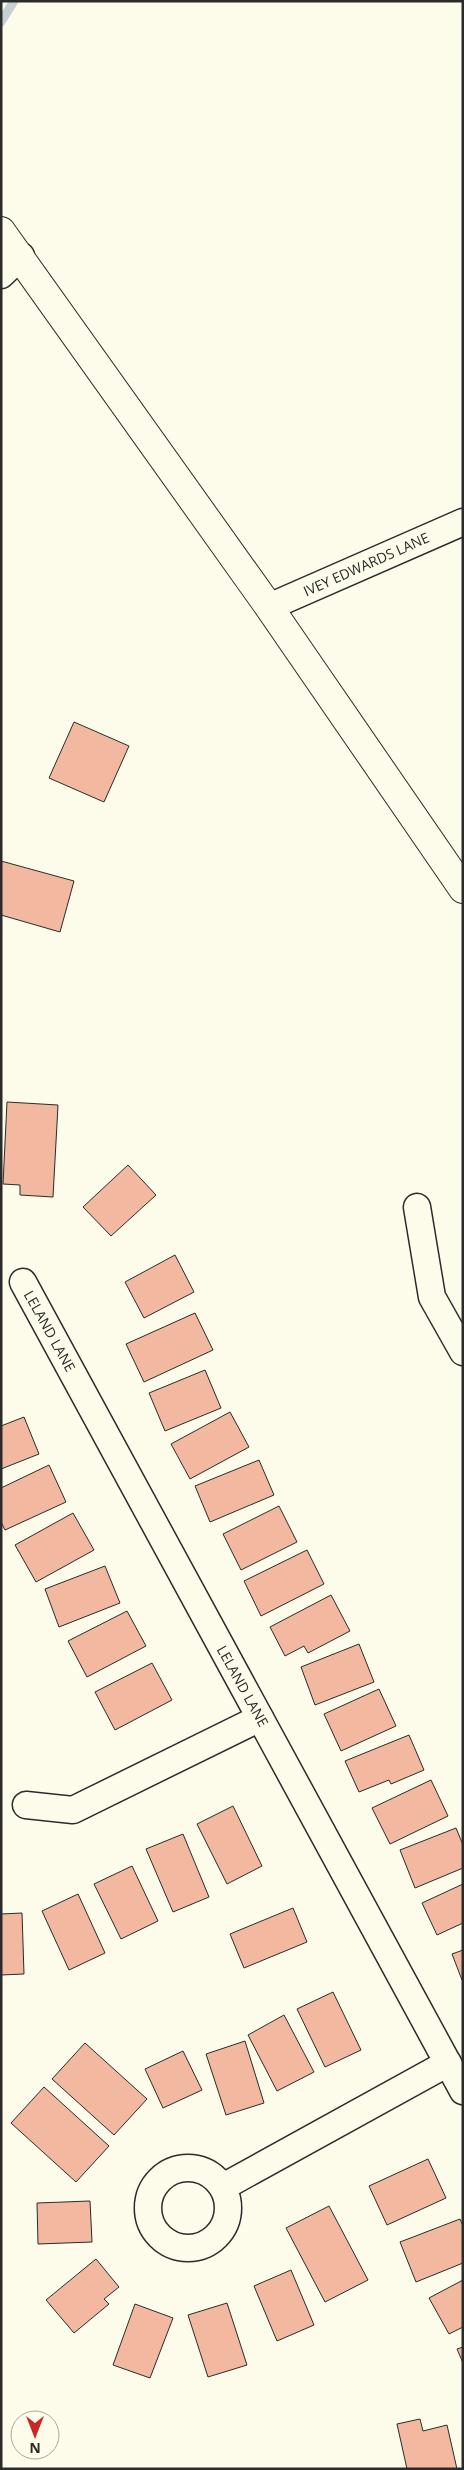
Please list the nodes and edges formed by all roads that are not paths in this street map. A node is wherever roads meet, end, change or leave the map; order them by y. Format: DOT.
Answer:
graph roads {
  1 [pos="1,231"];
  2 [pos="21,256"];
  3 [pos="1,275"];
  4 [pos="463,522"];
  5 [pos="269,607"];
  6 [pos="463,889"];
  7 [pos="417,1208"];
  8 [pos="23,1282"];
  9 [pos="463,1352"];
  10 [pos="260,1718"];
  11 [pos="26,1805"];
  12 [pos="448,2063"];
  13 [pos="463,2091"];
  14 [pos="224,2187"];
  1 -- 2 [label="main road"];
  2 -- 3 [label="street"];
  2 -- 5 [label="main road"];
  4 -- 5 [label="street, IVEY EDWARDS LANE"];
  5 -- 6 [label="main road"];
  7 -- 9 [label="street"];
  8 -- 10 [label="street, LELAND LANE"];
  10 -- 11 [label="street"];
  10 -- 12 [label="street, LELAND LANE"];
  12 -- 13 [label="street, LELAND LANE"];
  12 -- 14 [label="street"];
}
